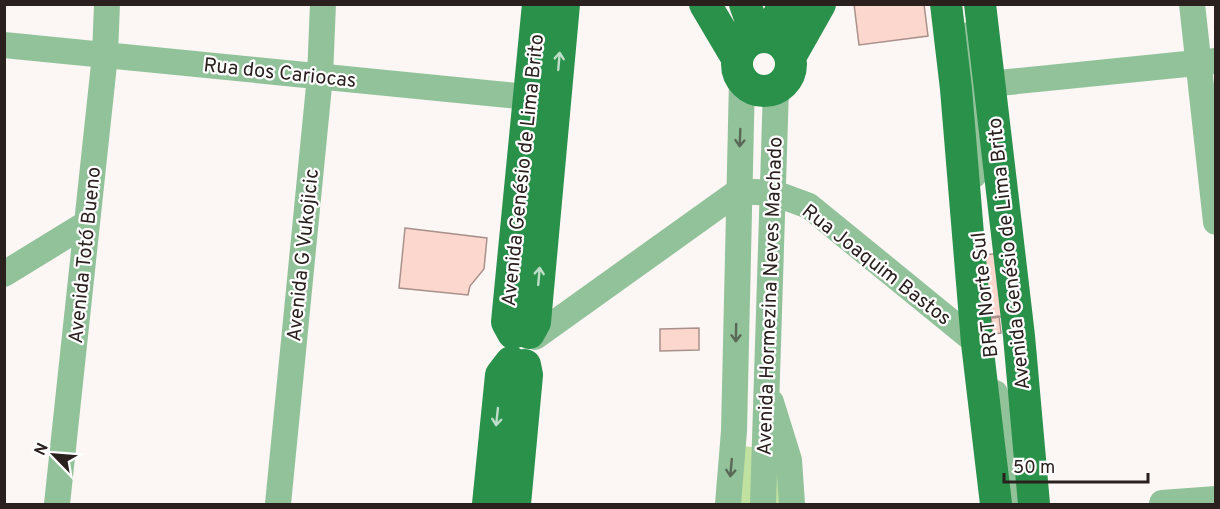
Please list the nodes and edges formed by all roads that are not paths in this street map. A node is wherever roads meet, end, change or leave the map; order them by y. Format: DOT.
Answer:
graph roads {
  1 [pos="107,4"];
  2 [pos="323,4"];
  3 [pos="538,4"];
  4 [pos="564,4"];
  5 [pos="705,4"];
  6 [pos="745,4"];
  7 [pos="785,4"];
  8 [pos="820,4"];
  9 [pos="946,4"];
  10 [pos="966,4"];
  11 [pos="981,4"];
  12 [pos="1192,4"];
  13 [pos="4,45"];
  14 [pos="751,53"];
  15 [pos="105,55"];
  16 [pos="790,57"];
  17 [pos="1206,62"];
  18 [pos="320,76"];
  19 [pos="989,84"];
  20 [pos="776,88"];
  21 [pos="543,98"];
  22 [pos="739,191"];
  23 [pos="774,193"];
  24 [pos="1215,222"];
  25 [pos="87,223"];
  26 [pos="4,274"];
  27 [pos="976,343"];
  28 [pos="523,346"];
  29 [pos="767,387"];
  30 [pos="1215,500"];
  31 [pos="54,502"];
  32 [pos="1162,503"];
  33 [pos="278,504"];
  34 [pos="488,504"];
  35 [pos="515,504"];
  36 [pos="728,504"];
  37 [pos="763,504"];
  38 [pos="792,504"];
  39 [pos="996,504"];
  40 [pos="1015,504"];
  41 [pos="1034,504"];
  1 -- 15 [label="street, Avenida Totó Bueno"];
  2 -- 18 [label="street, Avenida G Vukojicic"];
  3 -- 21 [label="main road, Avenida Genésio de Lima Brito"];
  21 -- 4 [label="main road, Avenida Genésio de Lima Brito, one-way"];
  5 -- 14 [label="main road"];
  6 -- 14 [label="main road"];
  7 -- 14 [label="main road"];
  8 -- 16 [label="main road"];
  9 -- 27 [label="main road, Avenida Genésio de Lima Brito"];
  10 -- 40 [label="street, BRT Norte Sul"];
  11 -- 19 [label="main road, Avenida Genésio de Lima Brito"];
  12 -- 17 [label="street"];
  13 -- 15 [label="street, Rua dos Cariocas"];
  14 -- 16 [label="main road"];
  14 -- 20 [label="main road"];
  14 -- 22 [label="street, Avenida Hormezina Neves Machado, one-way"];
  15 -- 18 [label="street, Rua dos Cariocas"];
  15 -- 25 [label="street, Avenida Totó Bueno"];
  16 -- 20 [label="main road"];
  17 -- 19 [label="street"];
  17 -- 24 [label="street"];
  18 -- 21 [label="street, Rua dos Cariocas"];
  18 -- 33 [label="street, Avenida G Vukojicic"];
  19 -- 41 [label="main road, Avenida Genésio de Lima Brito"];
  20 -- 23 [label="street, Avenida Hormezina Neves Machado"];
  21 -- 28 [label="main road, Avenida Genésio de Lima Brito"];
  22 -- 23 [label="street, Rua Joaquim Bastos"];
  22 -- 28 [label="street"];
  22 -- 36 [label="street, Avenida Hormezina Neves Machado, one-way"];
  23 -- 27 [label="street, Rua Joaquim Bastos"];
  23 -- 29 [label="street, Avenida Hormezina Neves Machado"];
  25 -- 26 [label="street"];
  25 -- 31 [label="street, Avenida Totó Bueno"];
  27 -- 39 [label="main road, Avenida Genésio de Lima Brito"];
  28 -- 34 [label="main road, one-way"];
  28 -- 35 [label="main road, Avenida Genésio de Lima Brito"];
  29 -- 37 [label="street, Avenida Hormezina Neves Machado"];
  29 -- 38 [label="street"];
  30 -- 32 [label="street"];
}
